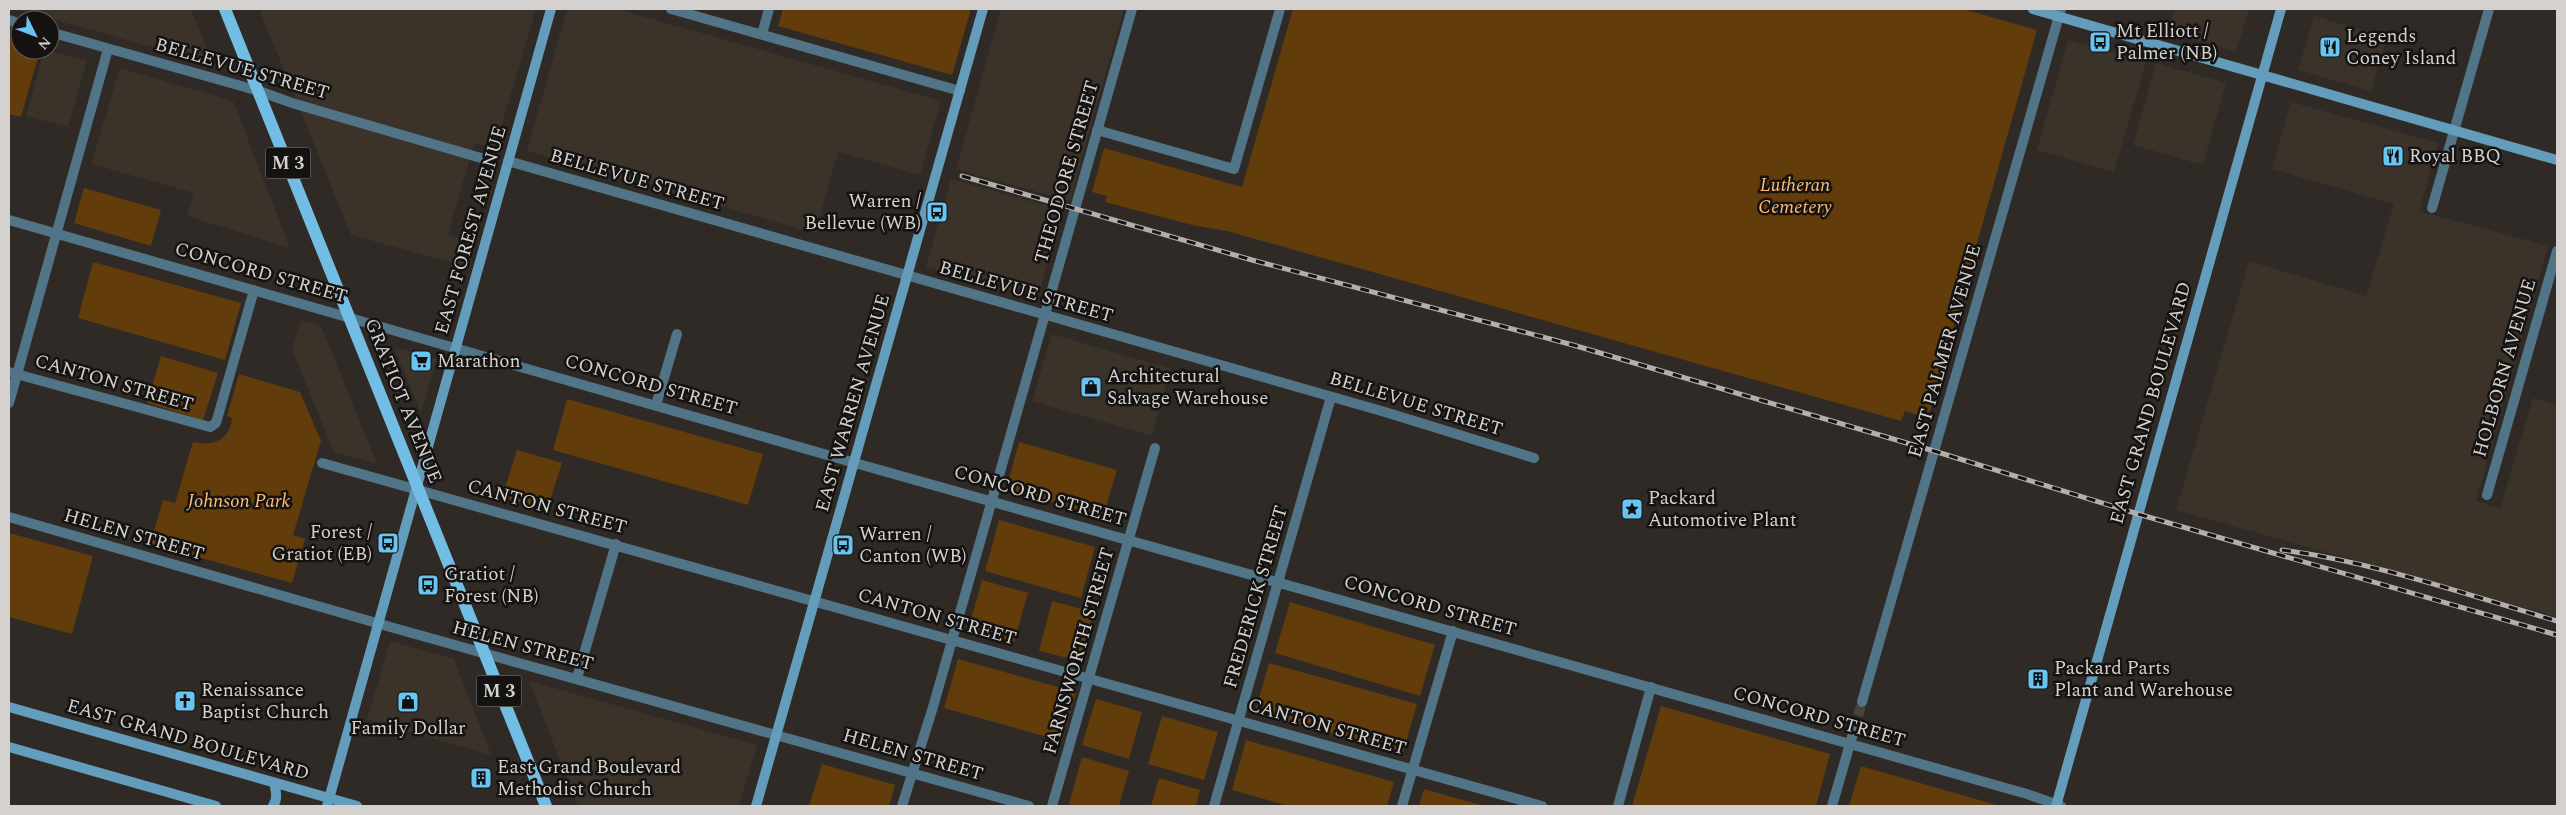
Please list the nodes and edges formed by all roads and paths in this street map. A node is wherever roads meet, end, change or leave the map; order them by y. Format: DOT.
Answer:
graph roads {
  1 [pos="226,9"];
  2 [pos="552,9"];
  3 [pos="671,9"];
  4 [pos="769,9"];
  5 [pos="983,9"];
  6 [pos="1132,9"];
  7 [pos="1280,9"];
  8 [pos="2033,9"];
  9 [pos="2281,9"];
  10 [pos="2490,9"];
  11 [pos="2060,12"];
  12 [pos="762,34"];
  13 [pos="60,35"];
  14 [pos="108,48"];
  15 [pos="2262,75"];
  16 [pos="259,91"];
  17 [pos="960,91"];
  18 [pos="1097,130"];
  19 [pos="2455,130"];
  20 [pos="481,158"];
  21 [pos="2557,160"];
  22 [pos="508,161"];
  23 [pos="2432,208"];
  24 [pos="9,220"];
  25 [pos="56,233"];
  26 [pos="2557,251"];
  27 [pos="907,276"];
  28 [pos="254,290"];
  29 [pos="1045,315"];
  30 [pos="349,316"];
  31 [pos="677,334"];
  32 [pos="456,347"];
  33 [pos="13,373"];
  34 [pos="1331,397"];
  35 [pos="9,403"];
  36 [pos="656,404"];
  37 [pos="1156,448"];
  38 [pos="1534,458"];
  39 [pos="322,463"];
  40 [pos="855,463"];
  41 [pos="417,488"];
  42 [pos="2487,495"];
  43 [pos="992,500"];
  44 [pos="9,517"];
  45 [pos="1129,539"];
  46 [pos="616,544"];
  47 [pos="1278,581"];
  48 [pos="815,600"];
  49 [pos="379,622"];
  50 [pos="1453,631"];
  51 [pos="952,639"];
  52 [pos="484,653"];
  53 [pos="577,678"];
  54 [pos="1090,678"];
  55 [pos="1652,687"];
  56 [pos="1862,702"];
  57 [pos="9,707"];
  58 [pos="1239,720"];
  59 [pos="1854,730"];
  60 [pos="776,735"];
  61 [pos="1850,744"];
  62 [pos="9,747"];
  63 [pos="1412,770"];
  64 [pos="913,774"];
  65 [pos="274,783"];
  66 [pos="328,802"];
  67 [pos="216,806"];
  68 [pos="273,806"];
  69 [pos="357,806"];
  70 [pos="546,806"];
  71 [pos="756,806"];
  72 [pos="902,806"];
  73 [pos="1028,806"];
  74 [pos="1052,806"];
  75 [pos="1214,806"];
  76 [pos="1402,806"];
  77 [pos="1542,806"];
  78 [pos="1618,806"];
  79 [pos="1832,806"];
  80 [pos="2058,806"];
  1 -- 16 [label="main road, GRATIOT AVENUE / M 3"];
  2 -- 22 [label="main road, EAST FOREST AVENUE"];
  3 -- 12 [label="street"];
  4 -- 12 [label="street"];
  5 -- 17 [label="main road, EAST WARREN AVENUE"];
  6 -- 18 [label="street, THEODORE STREET"];
  7 -- 18 [label="street"];
  8 -- 11 [label="main road"];
  9 -- 15 [label="main road, EAST GRAND BOULEVARD"];
  10 -- 19 [label="street"];
  11 -- 15 [label="main road"];
  11 -- 56 [label="street, EAST PALMER AVENUE"];
  12 -- 17 [label="street"];
  13 -- 14 [label="street, BELLEVUE STREET"];
  14 -- 16 [label="street, BELLEVUE STREET"];
  14 -- 25 [label="street"];
  15 -- 19 [label="main road"];
  15 -- 80 [label="main road, EAST GRAND BOULEVARD"];
  16 -- 20 [label="street, BELLEVUE STREET"];
  16 -- 30 [label="main road, GRATIOT AVENUE / M 3"];
  17 -- 27 [label="main road, EAST WARREN AVENUE"];
  18 -- 29 [label="street, THEODORE STREET"];
  19 -- 21 [label="main road"];
  19 -- 23 [label="street"];
  22 -- 27 [label="street, BELLEVUE STREET"];
  22 -- 32 [label="main road, EAST FOREST AVENUE"];
  24 -- 25 [label="street, CONCORD STREET"];
  25 -- 28 [label="street, CONCORD STREET"];
  25 -- 33 [label="street"];
  26 -- 42 [label="street, HOLBORN AVENUE"];
  27 -- 29 [label="street, BELLEVUE STREET"];
  27 -- 40 [label="main road, EAST WARREN AVENUE"];
  28 -- 30 [label="street, CONCORD STREET"];
  28 -- 33 [label="street, CANTON STREET"];
  29 -- 34 [label="street, BELLEVUE STREET"];
  29 -- 43 [label="street, THEODORE STREET"];
  30 -- 32 [label="street, CONCORD STREET"];
  30 -- 41 [label="main road, GRATIOT AVENUE / M 3"];
  31 -- 36 [label="street"];
  32 -- 36 [label="street, CONCORD STREET"];
  32 -- 41 [label="main road, EAST FOREST AVENUE"];
  33 -- 35 [label="street"];
  34 -- 38 [label="street, BELLEVUE STREET"];
  34 -- 47 [label="street, FREDERICK STREET"];
  36 -- 40 [label="street, CONCORD STREET"];
  37 -- 45 [label="street, FARNSWORTH STREET"];
  39 -- 41 [label="street, CANTON STREET"];
  40 -- 43 [label="street, CONCORD STREET"];
  40 -- 48 [label="main road, EAST WARREN AVENUE"];
  41 -- 46 [label="street, CANTON STREET"];
  41 -- 49 [label="main road, EAST FOREST AVENUE"];
  41 -- 52 [label="main road, GRATIOT AVENUE / M 3"];
  43 -- 45 [label="street, CONCORD STREET"];
  43 -- 51 [label="street, THEODORE STREET"];
  44 -- 49 [label="street, HELEN STREET"];
  45 -- 47 [label="street, CONCORD STREET"];
  45 -- 54 [label="street, FARNSWORTH STREET"];
  46 -- 48 [label="street, CANTON STREET"];
  46 -- 53 [label="street"];
  47 -- 50 [label="street, CONCORD STREET"];
  47 -- 58 [label="street, FREDERICK STREET"];
  48 -- 51 [label="street, CANTON STREET"];
  48 -- 60 [label="main road, EAST WARREN AVENUE"];
  49 -- 52 [label="street, HELEN STREET"];
  49 -- 66 [label="main road, EAST FOREST AVENUE"];
  50 -- 55 [label="street, CONCORD STREET"];
  50 -- 63 [label="street"];
  51 -- 54 [label="street, CANTON STREET"];
  51 -- 64 [label="street, THEODORE STREET"];
  52 -- 53 [label="street, HELEN STREET"];
  52 -- 70 [label="main road, GRATIOT AVENUE / M 3"];
  53 -- 60 [label="street, HELEN STREET"];
  54 -- 58 [label="street, CANTON STREET"];
  54 -- 74 [label="street, FARNSWORTH STREET"];
  55 -- 61 [label="street, CONCORD STREET"];
  55 -- 78 [label="street"];
  57 -- 65 [label="main road, EAST GRAND BOULEVARD"];
  58 -- 63 [label="street, CANTON STREET"];
  58 -- 75 [label="street, FREDERICK STREET"];
  59 -- 61 [label="street"];
  60 -- 64 [label="street, HELEN STREET"];
  60 -- 71 [label="main road, EAST WARREN AVENUE"];
  61 -- 79 [label="street"];
  61 -- 80 [label="street, CONCORD STREET"];
  62 -- 67 [label="main road"];
  63 -- 76 [label="street"];
  63 -- 77 [label="street, CANTON STREET"];
  64 -- 72 [label="street, THEODORE STREET"];
  64 -- 73 [label="street, HELEN STREET"];
  65 -- 66 [label="main road, EAST GRAND BOULEVARD"];
  65 -- 68 [label="main road"];
  66 -- 69 [label="main road, EAST GRAND BOULEVARD"];
}
